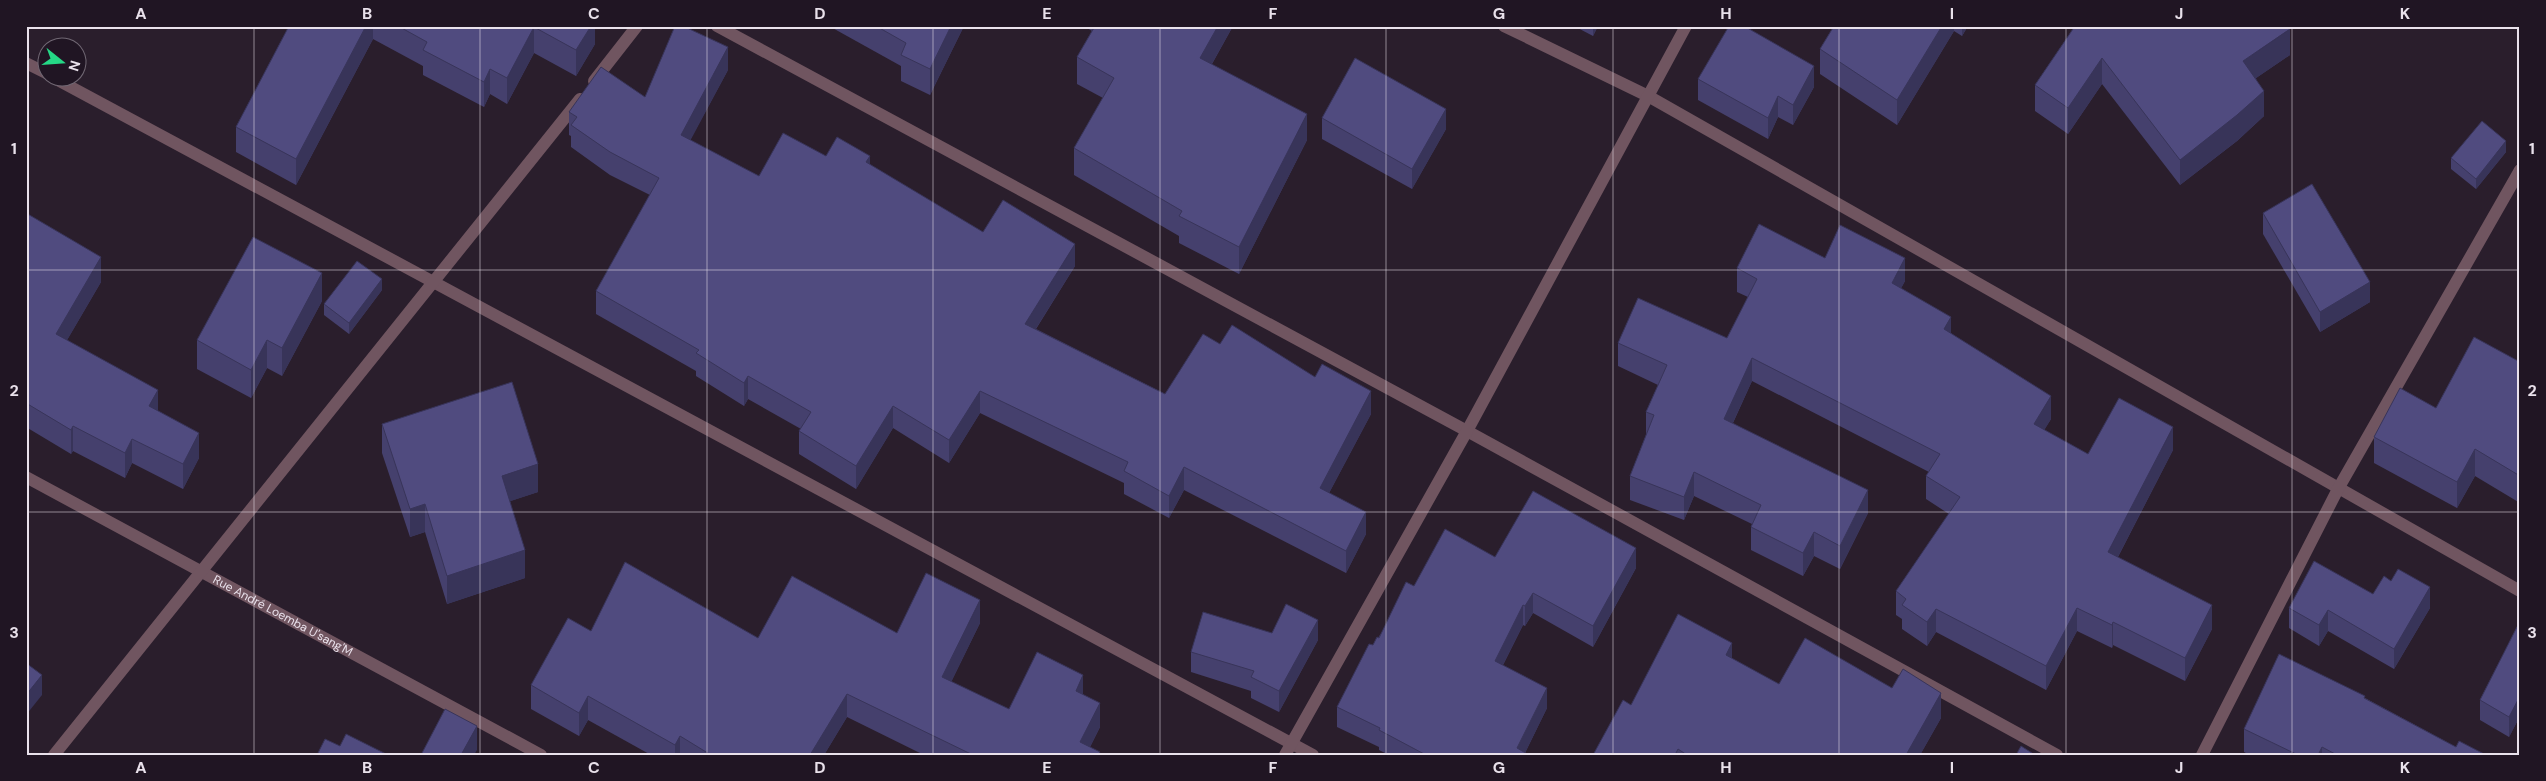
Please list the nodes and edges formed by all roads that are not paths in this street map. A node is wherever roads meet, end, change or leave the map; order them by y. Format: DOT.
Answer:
graph roads {
  1 [pos="637,26"];
  2 [pos="717,26"];
  3 [pos="1504,26"];
  4 [pos="1686,26"];
  5 [pos="26,63"];
  6 [pos="38,69"];
  7 [pos="72,88"];
  8 [pos="1648,96"];
  9 [pos="2520,170"];
  10 [pos="433,283"];
  11 [pos="1467,431"];
  12 [pos="26,477"];
  13 [pos="2338,489"];
  14 [pos="201,572"];
  15 [pos="2520,590"];
  16 [pos="1292,742"];
  17 [pos="54,755"];
  18 [pos="540,755"];
  19 [pos="1285,755"];
  20 [pos="1313,755"];
  21 [pos="2057,755"];
  22 [pos="2202,755"];
  1 -- 10 [label="street"];
  2 -- 11 [label="street"];
  3 -- 8 [label="street"];
  4 -- 8 [label="street"];
  5 -- 6 [label="street"];
  7 -- 10 [label="street"];
  8 -- 11 [label="street"];
  8 -- 13 [label="street"];
  9 -- 13 [label="street"];
  10 -- 14 [label="street"];
  10 -- 16 [label="street"];
  11 -- 16 [label="street"];
  11 -- 21 [label="street"];
  12 -- 14 [label="street, Rue André Loemba U'sang'M"];
  13 -- 15 [label="street"];
  13 -- 22 [label="street"];
  14 -- 17 [label="street"];
  14 -- 18 [label="street, Rue André Loemba U'sang'M"];
  16 -- 19 [label="street"];
  16 -- 20 [label="street"];
}
